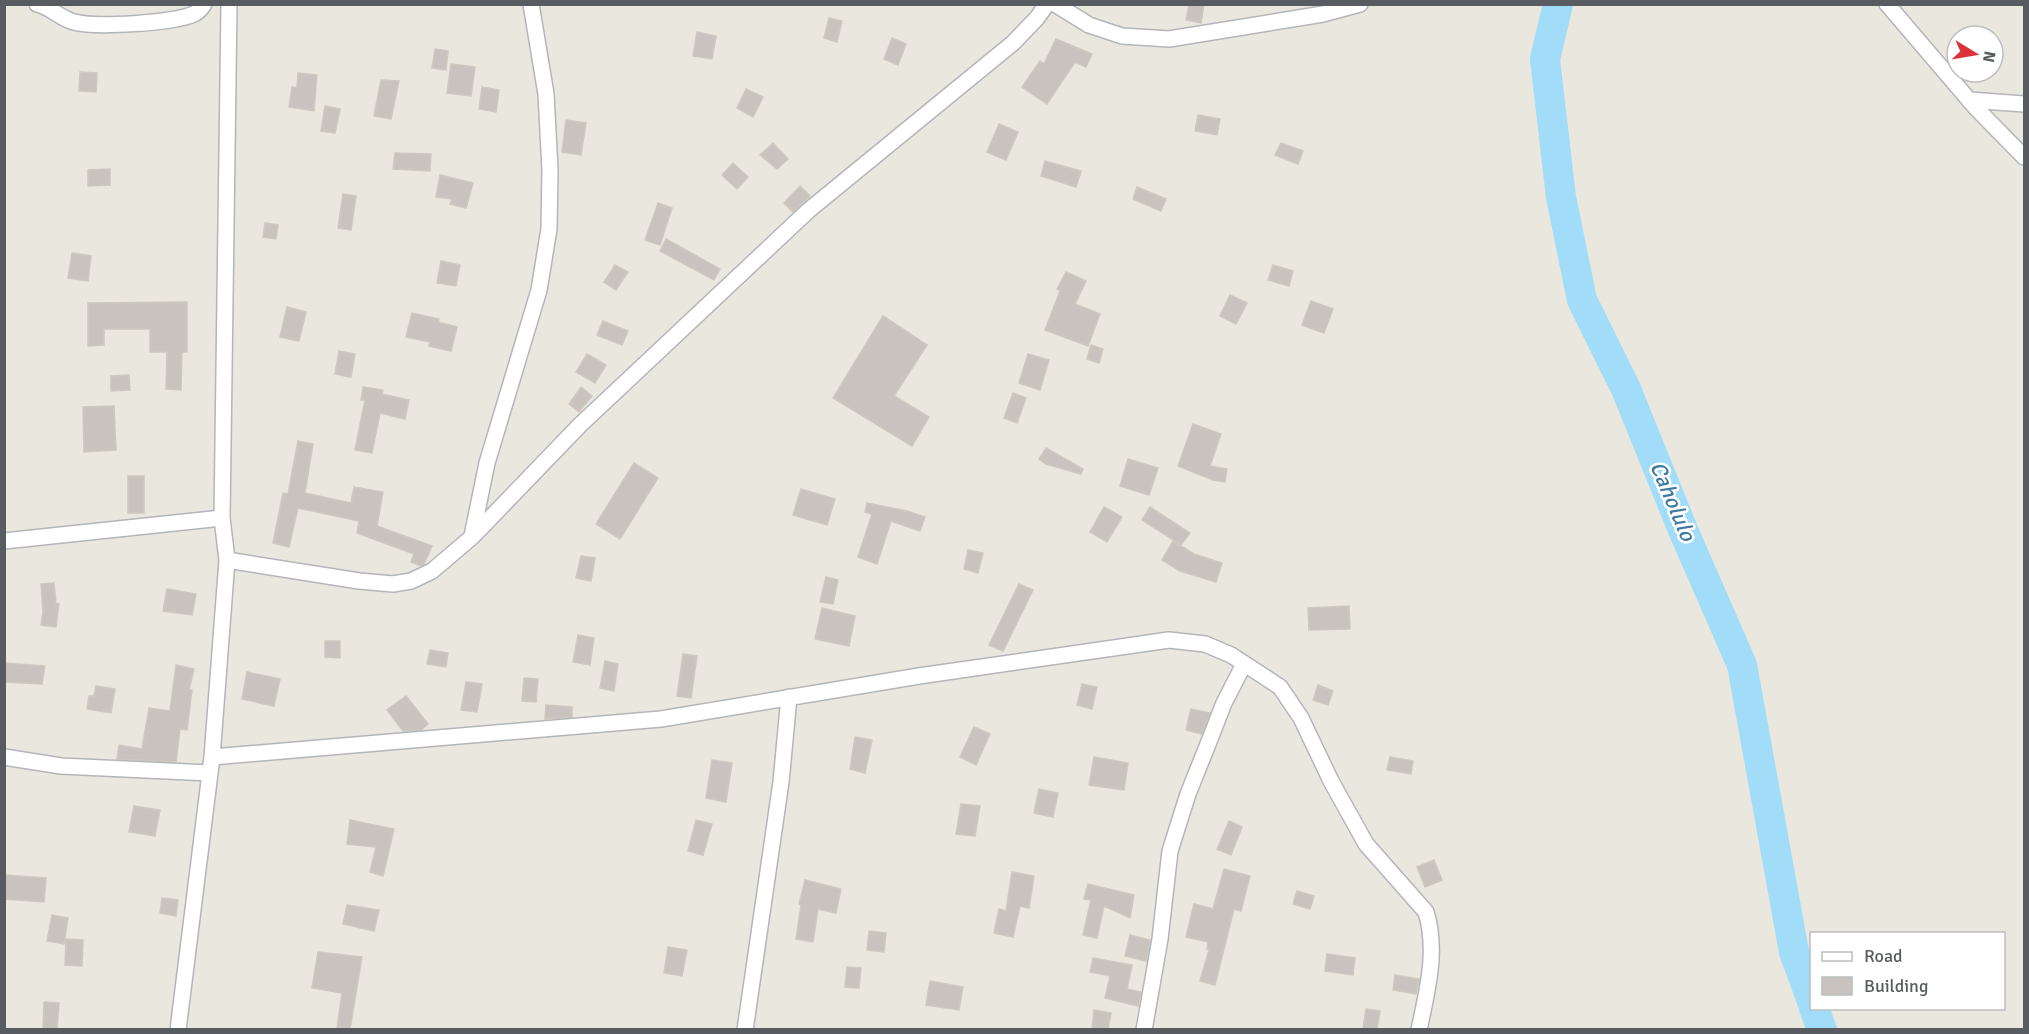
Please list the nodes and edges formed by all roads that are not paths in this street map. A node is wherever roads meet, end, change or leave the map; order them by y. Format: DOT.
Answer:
graph roads {
  1 [pos="37,4"];
  2 [pos="204,4"];
  3 [pos="229,4"];
  4 [pos="531,4"];
  5 [pos="1047,4"];
  6 [pos="1055,4"];
  7 [pos="1360,4"];
  8 [pos="1887,4"];
  9 [pos="1969,100"];
  10 [pos="2025,104"];
  11 [pos="2025,157"];
  12 [pos="222,518"];
  13 [pos="472,537"];
  14 [pos="4,541"];
  15 [pos="227,560"];
  16 [pos="1244,664"];
  17 [pos="789,697"];
  18 [pos="4,757"];
  19 [pos="211,765"];
  20 [pos="178,1029"];
  21 [pos="745,1029"];
  22 [pos="1144,1029"];
  23 [pos="1419,1029"];
  1 -- 2 [label="street"];
  3 -- 12 [label="street"];
  4 -- 13 [label="street"];
  5 -- 13 [label="street"];
  6 -- 7 [label="street"];
  8 -- 9 [label="street"];
  9 -- 10 [label="street"];
  9 -- 11 [label="street"];
  12 -- 14 [label="street"];
  12 -- 15 [label="street"];
  13 -- 15 [label="street"];
  15 -- 19 [label="street"];
  16 -- 17 [label="street"];
  16 -- 22 [label="street"];
  16 -- 23 [label="street"];
  17 -- 19 [label="street"];
  17 -- 21 [label="street"];
  18 -- 19 [label="street"];
  19 -- 20 [label="street"];
}
